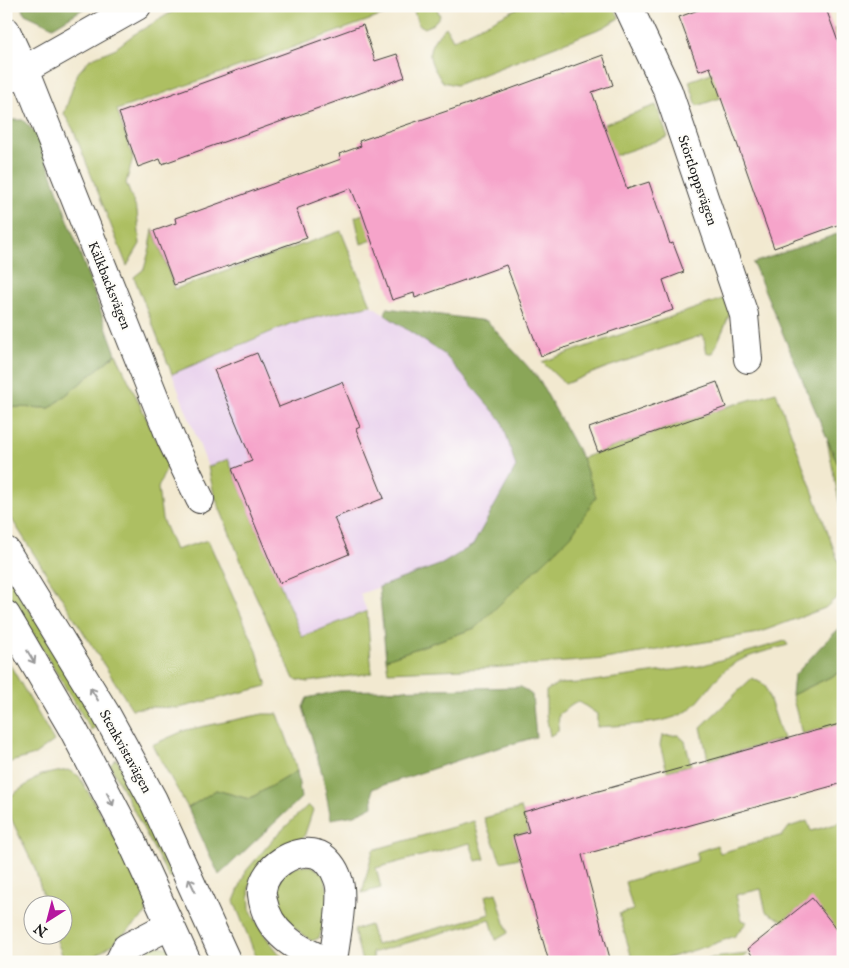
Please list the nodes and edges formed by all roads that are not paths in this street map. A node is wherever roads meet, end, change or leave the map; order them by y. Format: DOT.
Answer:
graph roads {
  1 [pos="137,6"];
  2 [pos="628,6"];
  3 [pos="6,31"];
  4 [pos="15,75"];
  5 [pos="748,359"];
  6 [pos="200,499"];
  7 [pos="6,551"];
  8 [pos="6,616"];
  9 [pos="204,912"];
  10 [pos="170,925"];
  11 [pos="120,962"];
  12 [pos="187,962"];
  13 [pos="227,962"];
  1 -- 4 [label="street"];
  2 -- 5 [label="street, Störtloppsvägen"];
  3 -- 4 [label="street, Kälkbacksvägen"];
  4 -- 6 [label="street, Kälkbacksvägen"];
  9 -- 7 [label="street, Stenkvistavägen, one-way"];
  8 -- 10 [label="street, one-way"];
  9 -- 10 [label="street"];
  9 -- 13 [label="street, Stenkvistavägen"];
  10 -- 11 [label="street"];
  10 -- 12 [label="street"];
}
